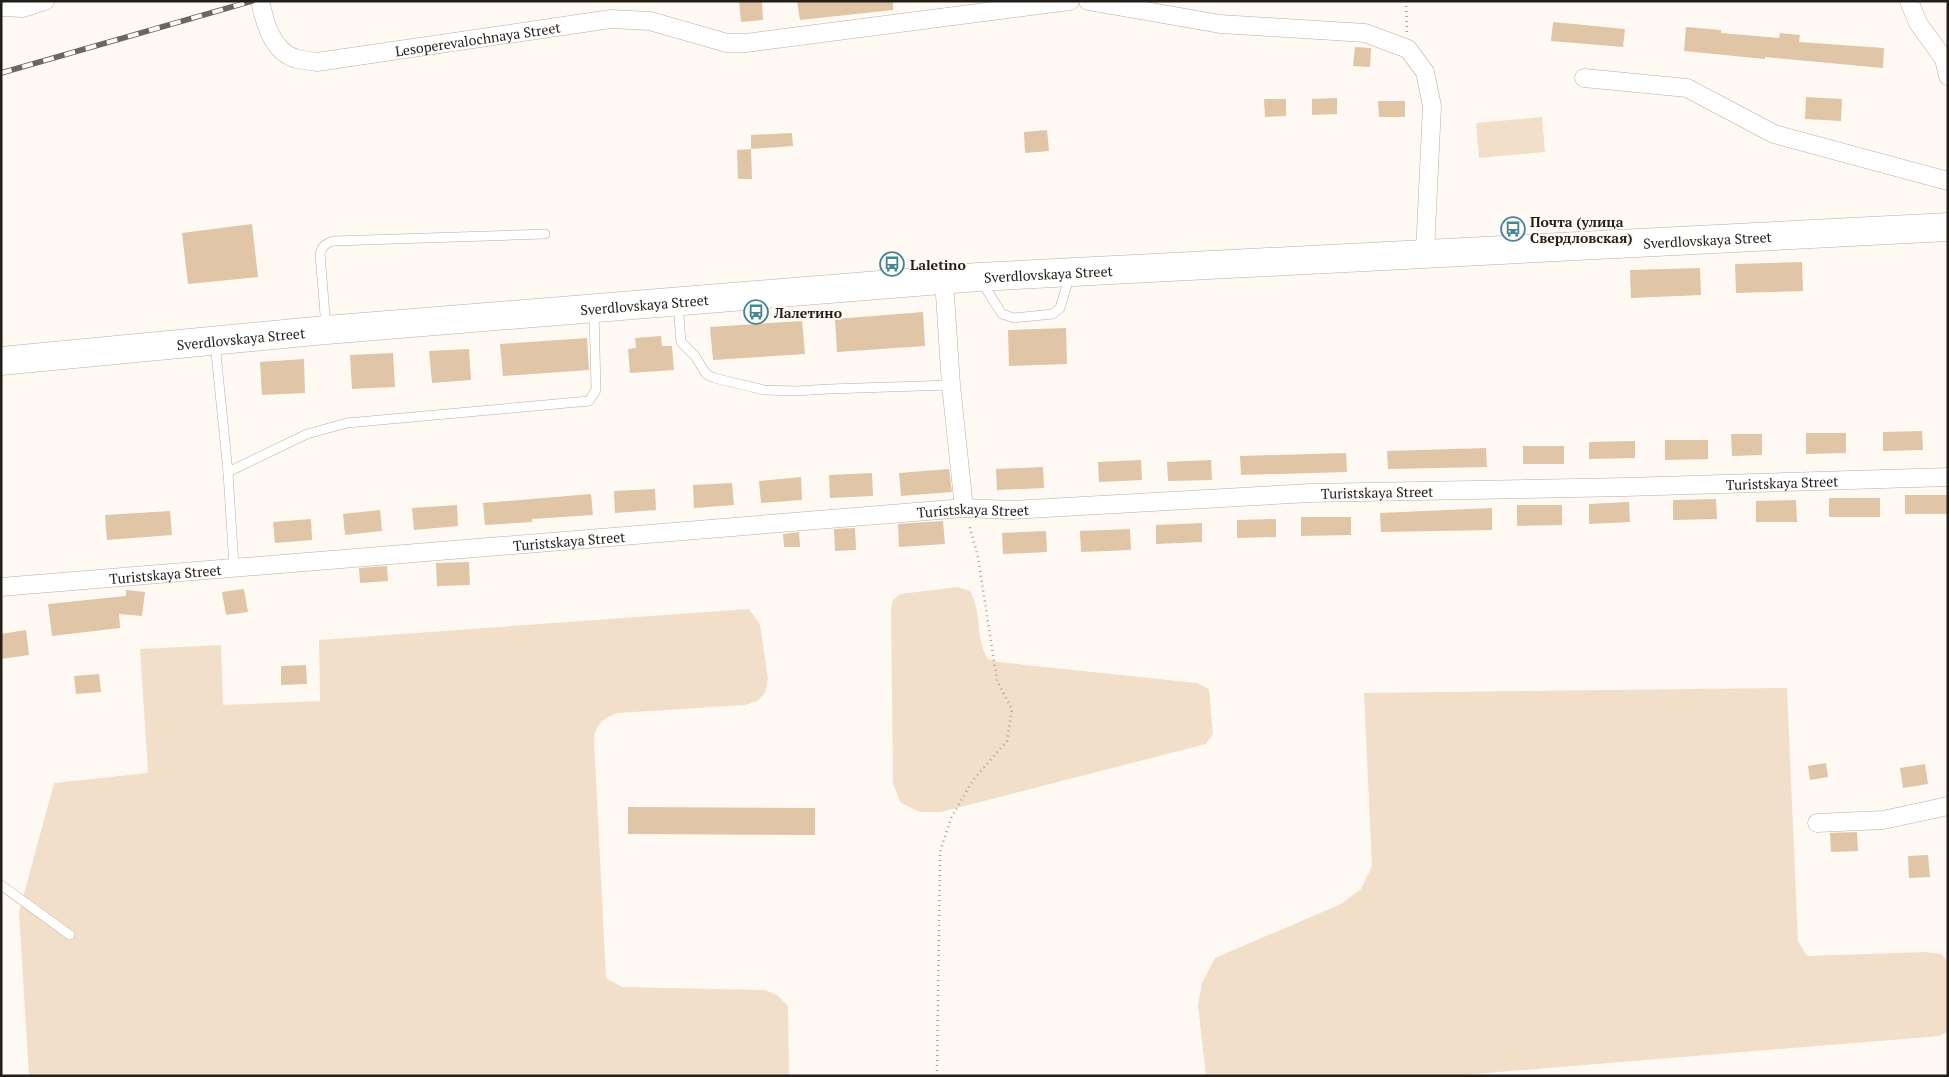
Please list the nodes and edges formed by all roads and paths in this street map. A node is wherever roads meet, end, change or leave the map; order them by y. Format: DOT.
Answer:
graph roads {
  1 [pos="45,1"];
  2 [pos="260,1"];
  3 [pos="1070,1"];
  4 [pos="1088,1"];
  5 [pos="1406,1"];
  6 [pos="1909,1"];
  7 [pos="1,7"];
  8 [pos="1408,49"];
  9 [pos="1946,63"];
  10 [pos="1584,78"];
  11 [pos="1948,181"];
  12 [pos="1948,227"];
  13 [pos="545,234"];
  14 [pos="1425,253"];
  15 [pos="1071,271"];
  16 [pos="978,277"];
  17 [pos="944,280"];
  18 [pos="677,302"];
  19 [pos="594,308"];
  20 [pos="326,330"];
  21 [pos="214,340"];
  22 [pos="1,361"];
  23 [pos="952,385"];
  24 [pos="228,472"];
  25 [pos="1948,477"];
  26 [pos="964,508"];
  27 [pos="234,567"];
  28 [pos="1,587"];
  29 [pos="1948,806"];
  30 [pos="1817,823"];
  31 [pos="1,885"];
  32 [pos="70,935"];
  33 [pos="937,1076"];
  1 -- 7 [label="street"];
  2 -- 3 [label="street, Lesoperevalochnaya Street"];
  4 -- 8 [label="street"];
  5 -- 8 [label="path"];
  6 -- 9 [label="street"];
  8 -- 14 [label="street"];
  10 -- 11 [label="street"];
  12 -- 14 [label="highway, Sverdlovskaya Street"];
  13 -- 20 [label="lane"];
  14 -- 15 [label="highway, Sverdlovskaya Street"];
  15 -- 16 [label="highway, Sverdlovskaya Street"];
  15 -- 16 [label="lane"];
  16 -- 17 [label="highway, Sverdlovskaya Street"];
  17 -- 18 [label="highway, Sverdlovskaya Street"];
  17 -- 23 [label="street"];
  18 -- 19 [label="highway, Sverdlovskaya Street"];
  18 -- 23 [label="lane"];
  19 -- 20 [label="highway, Sverdlovskaya Street"];
  19 -- 24 [label="lane"];
  20 -- 21 [label="highway, Sverdlovskaya Street"];
  21 -- 22 [label="highway, Sverdlovskaya Street"];
  21 -- 24 [label="lane"];
  23 -- 26 [label="street"];
  24 -- 27 [label="lane"];
  25 -- 26 [label="street, Turistskaya Street"];
  26 -- 27 [label="street, Turistskaya Street"];
  26 -- 33 [label="path"];
  27 -- 28 [label="street, Turistskaya Street"];
  29 -- 30 [label="street"];
  31 -- 32 [label="lane"];
}
